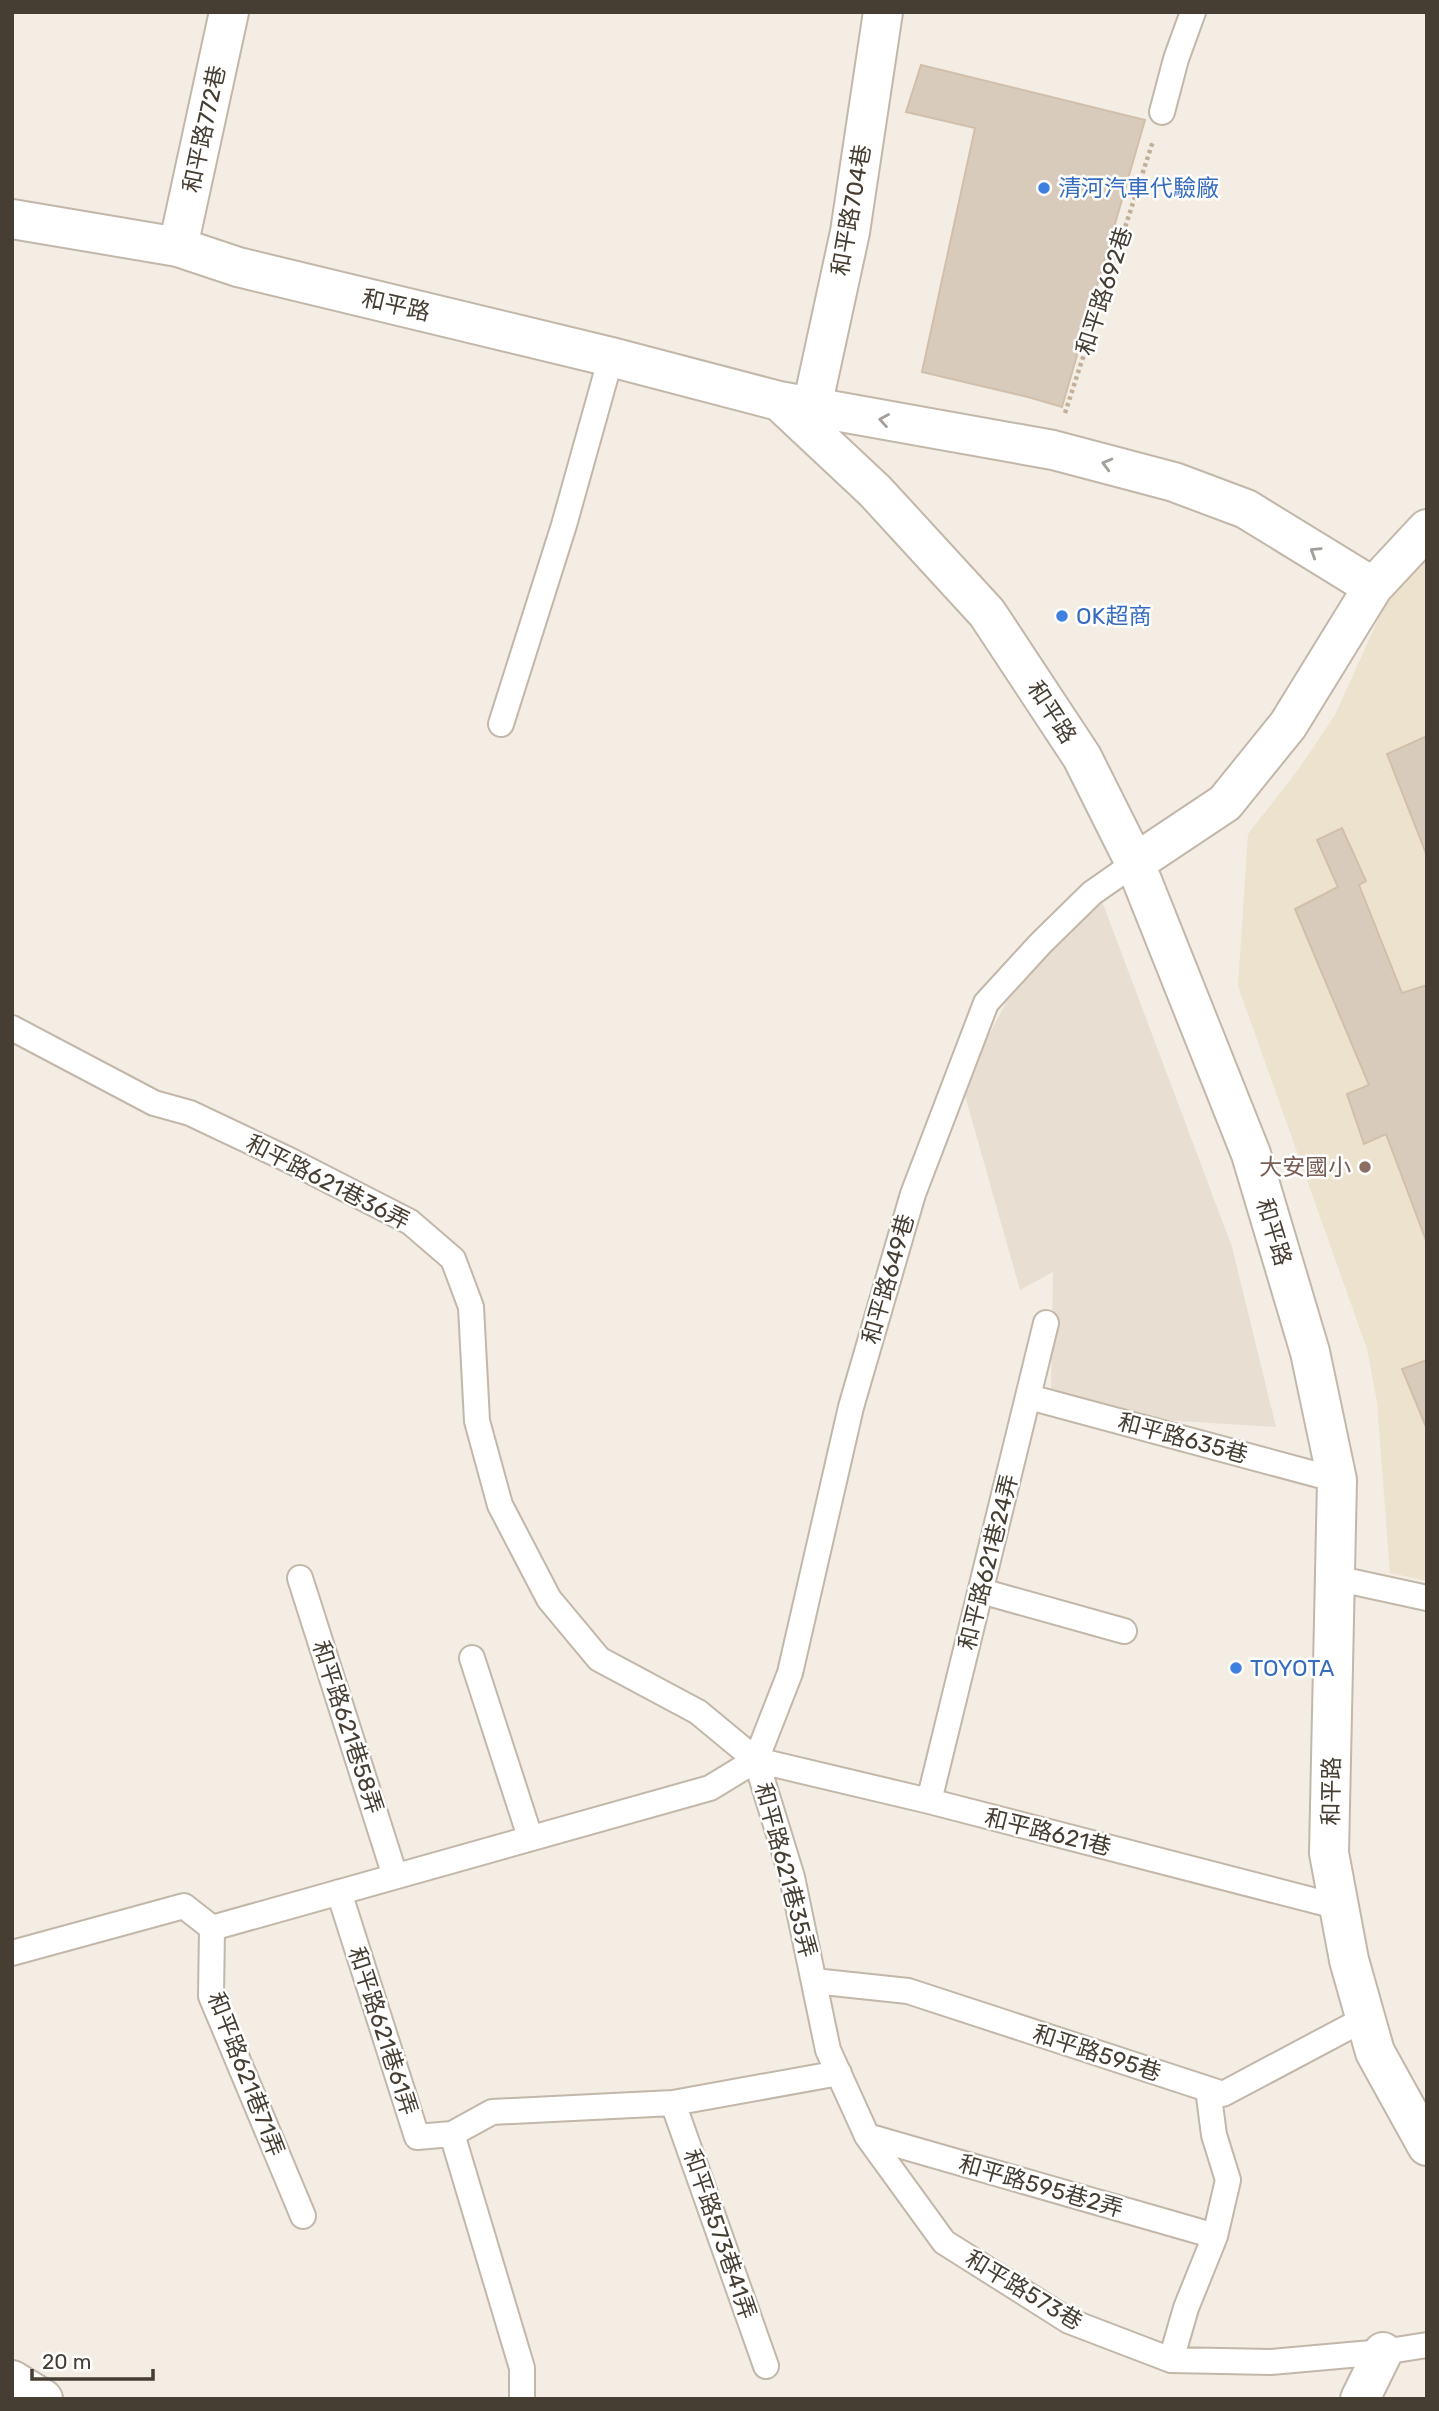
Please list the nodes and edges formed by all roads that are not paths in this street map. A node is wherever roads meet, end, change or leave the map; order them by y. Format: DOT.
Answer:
graph roads {
  1 [pos="229,12"];
  2 [pos="883,12"];
  3 [pos="1194,12"];
  4 [pos="1162,112"];
  5 [pos="12,219"];
  6 [pos="178,247"];
  7 [pos="611,357"];
  8 [pos="796,404"];
  9 [pos="1427,529"];
  10 [pos="1373,587"];
  11 [pos="501,724"];
  12 [pos="1135,863"];
  13 [pos="12,1028"];
  14 [pos="1046,1323"];
  15 [pos="1029,1397"];
  16 [pos="1337,1480"];
  17 [pos="300,1578"];
  18 [pos="1335,1578"];
  19 [pos="981,1591"];
  20 [pos="1427,1598"];
  21 [pos="1124,1631"];
  22 [pos="472,1658"];
  23 [pos="756,1760"];
  24 [pos="929,1801"];
  25 [pos="530,1838"];
  26 [pos="395,1876"];
  27 [pos="339,1892"];
  28 [pos="1339,1907"];
  29 [pos="212,1928"];
  30 [pos="12,1953"];
  31 [pos="814,1981"];
  32 [pos="1366,2018"];
  33 [pos="839,2073"];
  34 [pos="1208,2089"];
  35 [pos="673,2103"];
  36 [pos="452,2134"];
  37 [pos="867,2136"];
  38 [pos="1427,2146"];
  39 [pos="303,2216"];
  40 [pos="1214,2236"];
  41 [pos="1427,2345"];
  42 [pos="1382,2352"];
  43 [pos="1171,2360"];
  44 [pos="766,2365"];
  45 [pos="12,2380"];
  46 [pos="43,2399"];
  47 [pos="522,2399"];
  48 [pos="1360,2399"];
  1 -- 6 [label="street, 和平路772巷"];
  2 -- 8 [label="street, 和平路704巷"];
  3 -- 4 [label="lane"];
  5 -- 6 [label="street, 和平路"];
  6 -- 7 [label="street, 和平路"];
  7 -- 8 [label="street, 和平路"];
  7 -- 11 [label="lane"];
  10 -- 8 [label="street, 和平路, one-way"];
  8 -- 12 [label="street, 和平路"];
  9 -- 10 [label="street"];
  10 -- 12 [label="street"];
  12 -- 16 [label="street, 和平路"];
  12 -- 23 [label="lane, 和平路649巷"];
  13 -- 23 [label="lane, 和平路621巷36弄"];
  14 -- 15 [label="lane, 和平路621巷24弄"];
  15 -- 16 [label="lane, 和平路635巷"];
  15 -- 19 [label="lane, 和平路621巷24弄"];
  16 -- 18 [label="street, 和平路"];
  17 -- 26 [label="lane, 和平路621巷58弄"];
  18 -- 20 [label="lane"];
  18 -- 28 [label="street, 和平路"];
  19 -- 21 [label="lane"];
  19 -- 24 [label="lane, 和平路621巷24弄"];
  22 -- 25 [label="lane"];
  23 -- 24 [label="lane, 和平路621巷"];
  23 -- 25 [label="lane"];
  23 -- 31 [label="lane, 和平路621巷35弄"];
  24 -- 28 [label="lane, 和平路621巷"];
  25 -- 26 [label="lane"];
  26 -- 27 [label="lane"];
  27 -- 29 [label="lane"];
  27 -- 36 [label="lane, 和平路621巷61弄"];
  28 -- 32 [label="street, 和平路"];
  29 -- 30 [label="lane"];
  29 -- 39 [label="lane, 和平路621巷71弄"];
  31 -- 33 [label="lane, 和平路573巷"];
  31 -- 34 [label="lane, 和平路595巷"];
  32 -- 34 [label="lane, 和平路595巷"];
  32 -- 38 [label="street, 和平路"];
  33 -- 35 [label="lane"];
  33 -- 37 [label="lane, 和平路573巷"];
  34 -- 40 [label="lane"];
  35 -- 36 [label="lane"];
  35 -- 44 [label="lane, 和平路573巷41弄"];
  36 -- 47 [label="lane"];
  37 -- 40 [label="lane, 和平路595巷2弄"];
  37 -- 43 [label="lane, 和平路573巷"];
  40 -- 43 [label="lane"];
  41 -- 42 [label="lane, 和平路573巷"];
  42 -- 43 [label="lane, 和平路573巷"];
  42 -- 48 [label="street"];
  45 -- 46 [label="street"];
}
